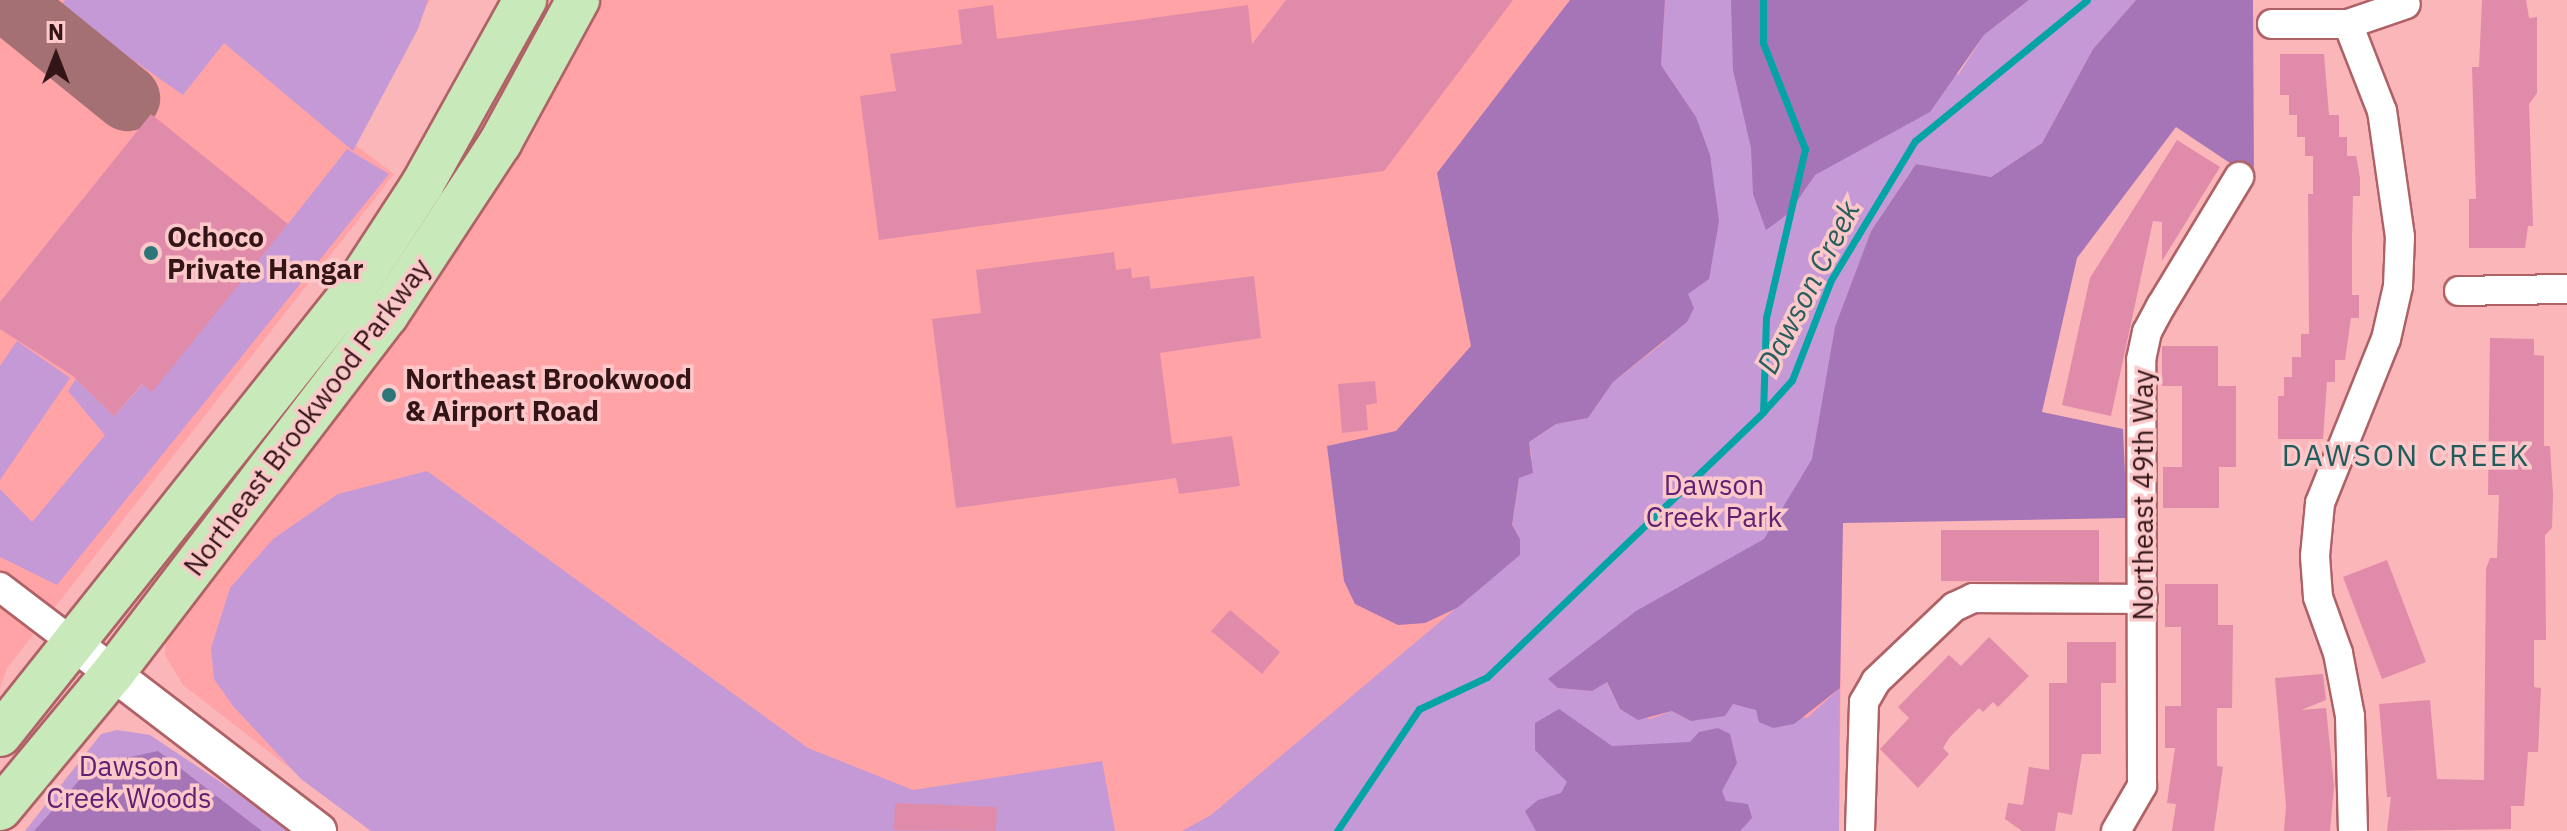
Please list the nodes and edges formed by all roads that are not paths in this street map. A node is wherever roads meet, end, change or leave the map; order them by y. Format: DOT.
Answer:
graph roads {
  1 [pos="525,0"];
  2 [pos="578,0"];
  3 [pos="2406,4"];
  4 [pos="2272,24"];
  5 [pos="2348,24"];
  6 [pos="2239,177"];
  7 [pos="2567,289"];
  8 [pos="2459,291"];
  9 [pos="0,587"];
  10 [pos="2143,599"];
  11 [pos="76,645"];
  12 [pos="113,673"];
  13 [pos="0,735"];
  14 [pos="0,809"];
  15 [pos="319,831"];
  16 [pos="1860,831"];
  17 [pos="2116,831"];
  18 [pos="2353,831"];
  1 -- 11 [label="main road, Northeast Brookwood Parkway"];
  2 -- 12 [label="main road, Northeast Brookwood Parkway"];
  3 -- 5 [label="street"];
  4 -- 5 [label="street"];
  5 -- 18 [label="street"];
  6 -- 10 [label="street, Northeast 49th Way"];
  7 -- 8 [label="street"];
  9 -- 11 [label="street"];
  10 -- 16 [label="street"];
  10 -- 17 [label="street, Northeast 49th Way"];
  11 -- 12 [label="street"];
  11 -- 13 [label="main road, Northeast Brookwood Parkway"];
  12 -- 14 [label="main road, Northeast Brookwood Parkway"];
  12 -- 15 [label="street"];
}
